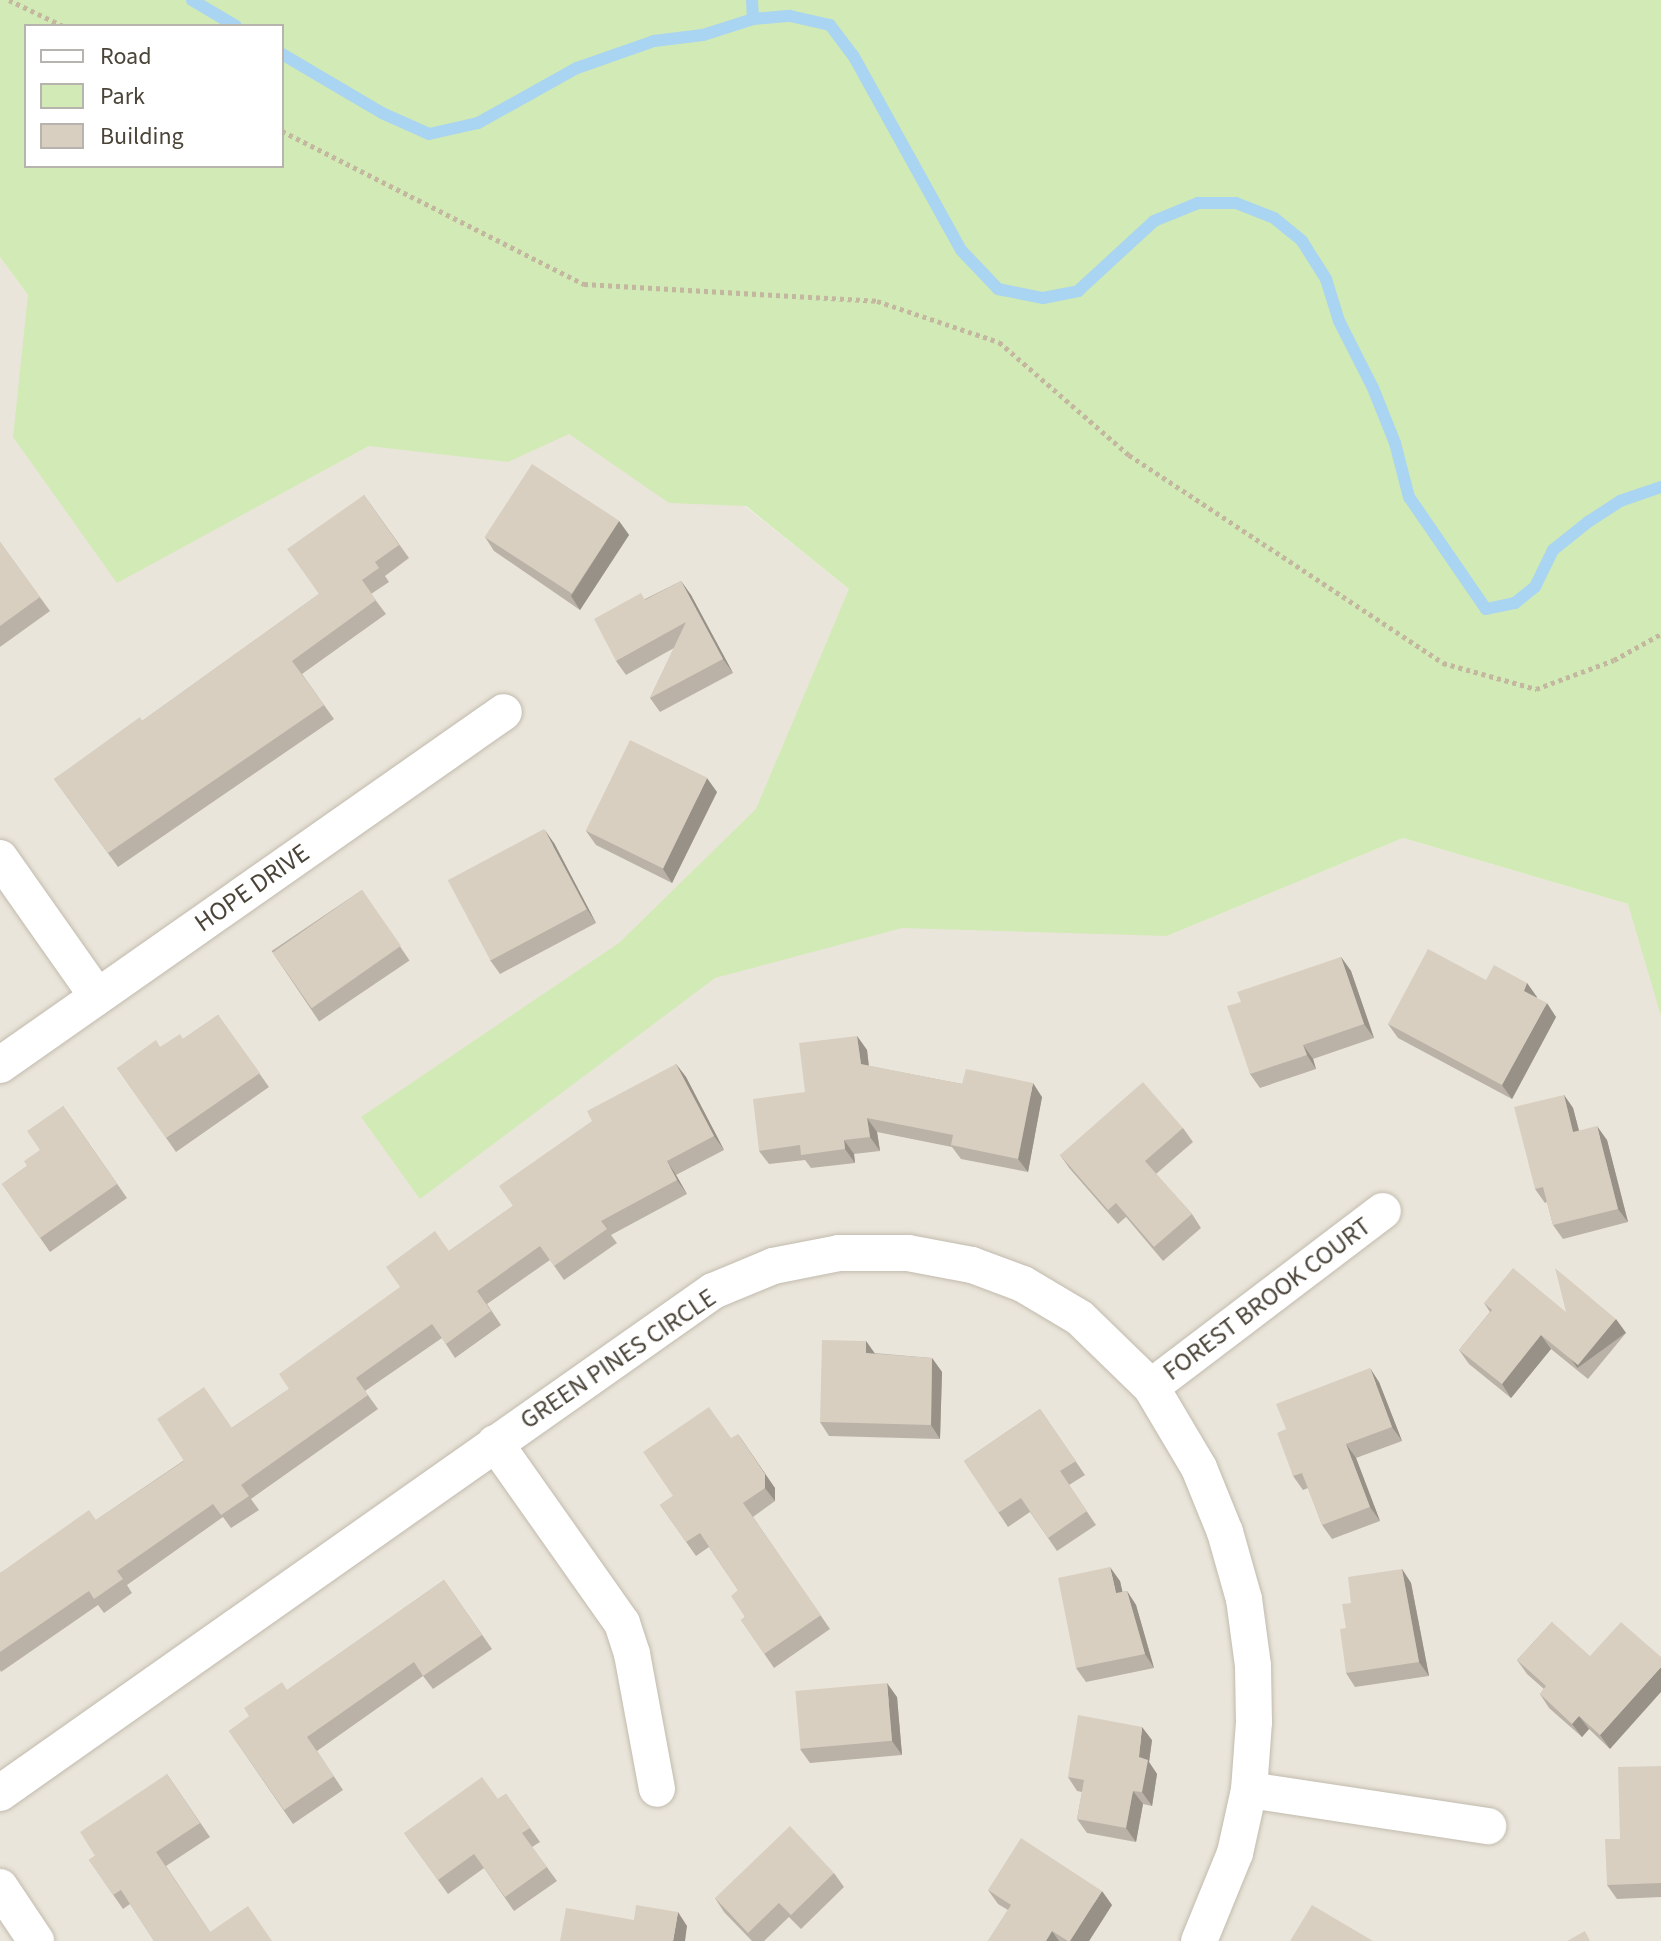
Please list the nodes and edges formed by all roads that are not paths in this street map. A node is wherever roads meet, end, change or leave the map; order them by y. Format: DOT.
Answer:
graph roads {
  1 [pos="504,712"];
  2 [pos="0,858"];
  3 [pos="97,996"];
  4 [pos="0,1065"];
  5 [pos="1383,1211"];
  6 [pos="1151,1387"];
  7 [pos="495,1443"];
  8 [pos="657,1789"];
  9 [pos="1249,1790"];
  10 [pos="0,1793"];
  11 [pos="1488,1826"];
  12 [pos="0,1887"];
  13 [pos="36,1941"];
  14 [pos="1199,1941"];
  1 -- 3 [label="street, HOPE DRIVE"];
  2 -- 3 [label="street"];
  3 -- 4 [label="street, HOPE DRIVE"];
  5 -- 6 [label="street, FOREST BROOK COURT"];
  6 -- 7 [label="street, GREEN PINES CIRCLE"];
  6 -- 9 [label="street, GREEN PINES CIRCLE"];
  7 -- 8 [label="street"];
  7 -- 10 [label="street, GREEN PINES CIRCLE"];
  9 -- 11 [label="street"];
  9 -- 14 [label="street, GREEN PINES CIRCLE"];
  12 -- 13 [label="street"];
}
